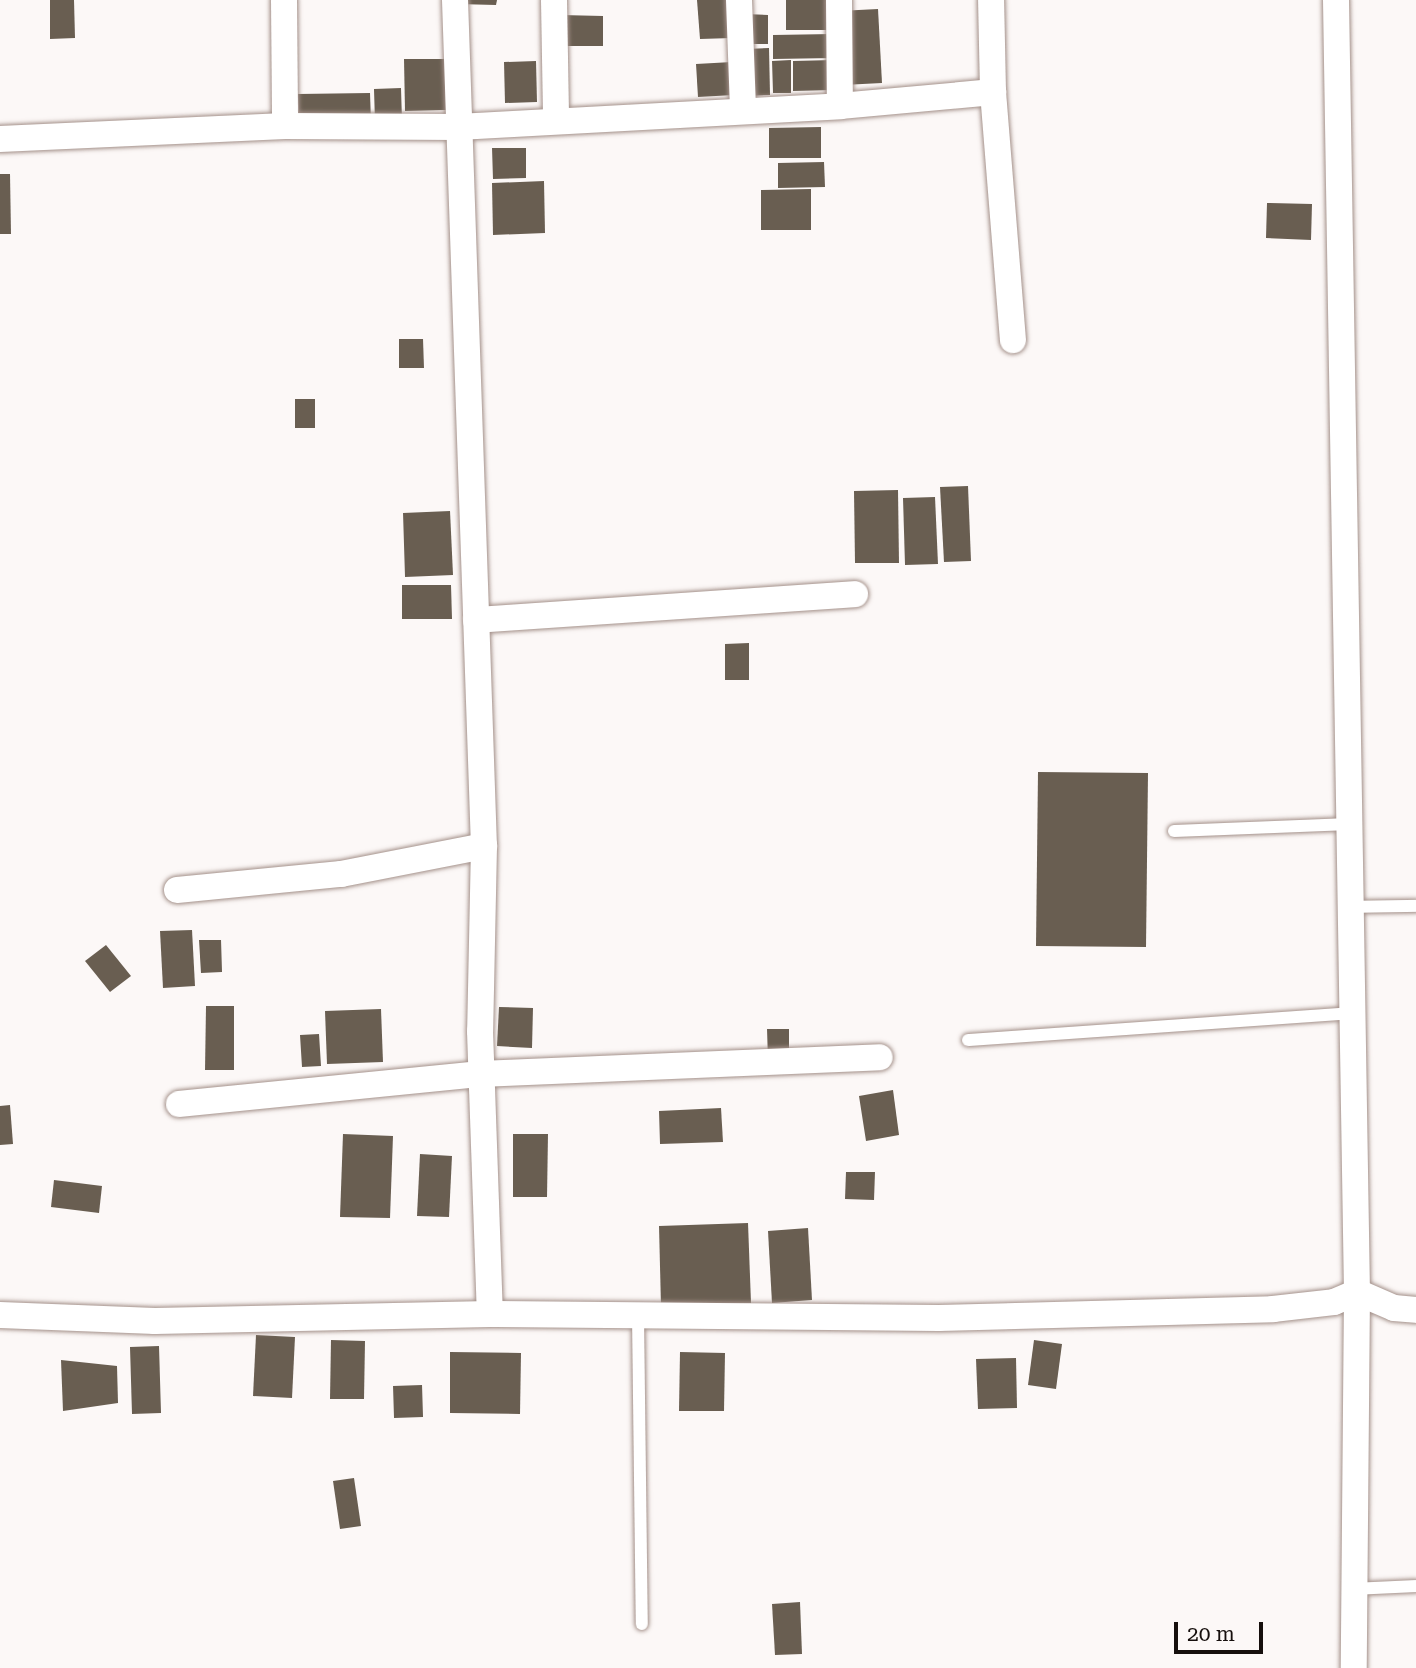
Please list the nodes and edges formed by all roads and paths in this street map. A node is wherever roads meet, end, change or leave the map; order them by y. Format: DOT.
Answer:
graph roads {
  1 [pos="284,0"];
  2 [pos="455,0"];
  3 [pos="554,0"];
  4 [pos="739,0"];
  5 [pos="839,0"];
  6 [pos="991,0"];
  7 [pos="1336,0"];
  8 [pos="993,92"];
  9 [pos="840,106"];
  10 [pos="743,110"];
  11 [pos="556,120"];
  12 [pos="285,126"];
  13 [pos="458,127"];
  14 [pos="0,139"];
  15 [pos="1013,340"];
  16 [pos="855,594"];
  17 [pos="476,620"];
  18 [pos="1350,824"];
  19 [pos="1174,831"];
  20 [pos="484,846"];
  21 [pos="177,890"];
  22 [pos="1416,906"];
  23 [pos="1349,907"];
  24 [pos="1351,1013"];
  25 [pos="968,1040"];
  26 [pos="880,1057"];
  27 [pos="481,1074"];
  28 [pos="179,1104"];
  29 [pos="1357,1292"];
  30 [pos="1416,1310"];
  31 [pos="490,1314"];
  32 [pos="0,1315"];
  33 [pos="638,1315"];
  34 [pos="1416,1586"];
  35 [pos="1353,1589"];
  36 [pos="642,1623"];
  37 [pos="1354,1668"];
  1 -- 12 [label="street"];
  2 -- 13 [label="street"];
  3 -- 11 [label="street"];
  4 -- 10 [label="street"];
  5 -- 9 [label="street"];
  6 -- 8 [label="street"];
  7 -- 18 [label="street"];
  8 -- 9 [label="street"];
  8 -- 15 [label="street"];
  9 -- 10 [label="street"];
  10 -- 11 [label="street"];
  11 -- 13 [label="street"];
  12 -- 13 [label="street"];
  12 -- 14 [label="street"];
  13 -- 17 [label="street"];
  16 -- 17 [label="street"];
  17 -- 20 [label="street"];
  18 -- 19 [label="lane"];
  18 -- 23 [label="street"];
  20 -- 21 [label="street"];
  20 -- 27 [label="street"];
  22 -- 23 [label="lane"];
  23 -- 24 [label="street"];
  24 -- 25 [label="lane"];
  24 -- 29 [label="street"];
  26 -- 27 [label="street"];
  27 -- 28 [label="street"];
  27 -- 31 [label="street"];
  29 -- 30 [label="street"];
  29 -- 33 [label="street"];
  29 -- 35 [label="street"];
  31 -- 32 [label="street"];
  31 -- 33 [label="street"];
  33 -- 36 [label="lane"];
  34 -- 35 [label="lane"];
  35 -- 37 [label="street"];
}
